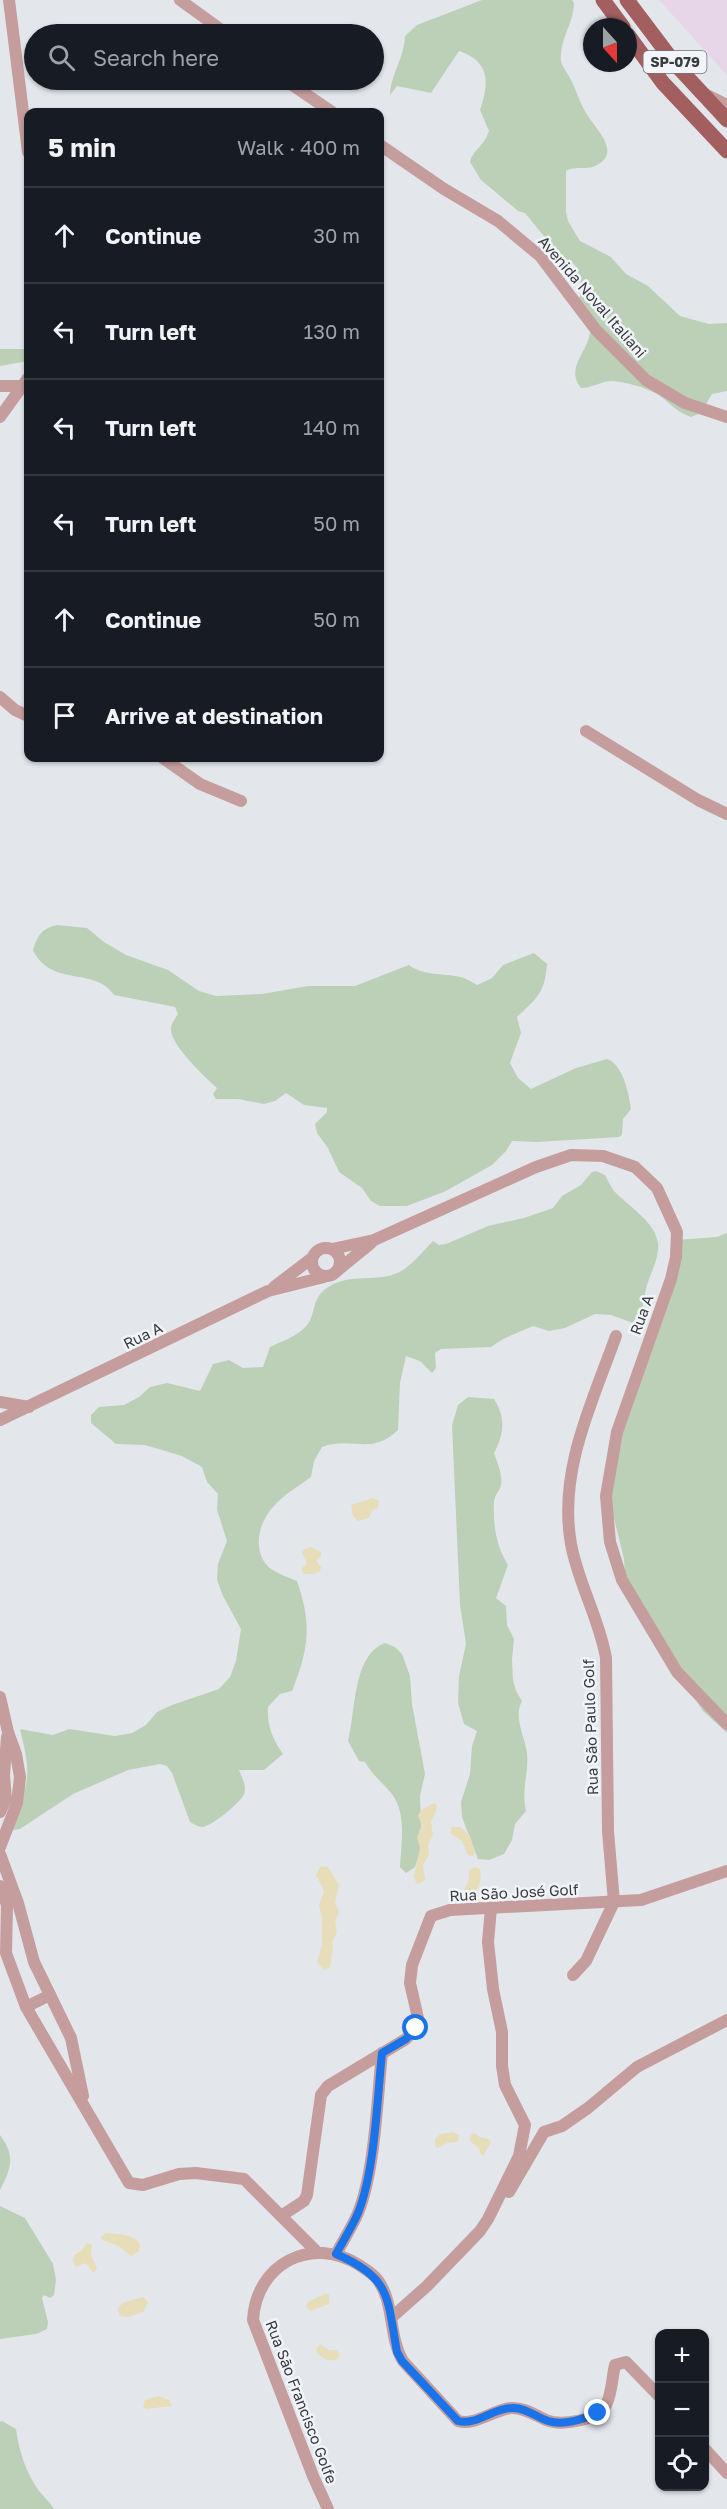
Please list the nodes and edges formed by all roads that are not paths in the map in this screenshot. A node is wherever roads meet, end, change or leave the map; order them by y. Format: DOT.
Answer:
graph roads {
  1 [pos="9,0"];
  2 [pos="180,0"];
  3 [pos="603,0"];
  4 [pos="627,0"];
  5 [pos="616,18"];
  6 [pos="213,24"];
  7 [pos="637,47"];
  8 [pos="300,90"];
  9 [pos="698,90"];
  10 [pos="727,105"];
  11 [pos="326,108"];
  12 [pos="24,120"];
  13 [pos="727,120"];
  14 [pos="384,148"];
  15 [pos="727,152"];
  16 [pos="24,382"];
  17 [pos="24,385"];
  18 [pos="0,386"];
  19 [pos="0,417"];
  20 [pos="727,417"];
  21 [pos="0,697"];
  22 [pos="24,714"];
  23 [pos="586,731"];
  24 [pos="169,762"];
  25 [pos="242,801"];
  26 [pos="727,814"];
  27 [pos="374,1240"];
  28 [pos="332,1249"];
  29 [pos="312,1258"];
  30 [pos="338,1271"];
  31 [pos="324,1276"];
  32 [pos="268,1292"];
  33 [pos="616,1336"];
  34 [pos="0,1402"];
  35 [pos="30,1407"];
  36 [pos="0,1420"];
  37 [pos="0,1697"];
  38 [pos="727,1724"];
  39 [pos="8,1732"];
  40 [pos="0,1812"];
  41 [pos="0,1847"];
  42 [pos="0,1854"];
  43 [pos="727,1871"];
  44 [pos="0,1886"];
  45 [pos="614,1902"];
  46 [pos="491,1908"];
  47 [pos="573,1975"];
  48 [pos="50,1995"];
  49 [pos="26,2007"];
  50 [pos="727,2020"];
  51 [pos="385,2052"];
  52 [pos="84,2102"];
  53 [pos="525,2125"];
  54 [pos="544,2132"];
  55 [pos="281,2216"];
  56 [pos="489,2219"];
  57 [pos="317,2252"];
  58 [pos="336,2254"];
  59 [pos="391,2318"];
  60 [pos="655,2392"];
  61 [pos="709,2453"];
  62 [pos="727,2474"];
  63 [pos="328,2509"];
  1 -- 12 [label="street"];
  2 -- 6 [label="street"];
  3 -- 5 [label="main road"];
  4 -- 9 [label="main road, SP-079"];
  7 -- 15 [label="main road, SP-079"];
  8 -- 11 [label="street"];
  9 -- 10 [label="street"];
  9 -- 13 [label="main road, SP-079"];
  14 -- 20 [label="street, Avenida Noval Italiani"];
  16 -- 18 [label="street"];
  17 -- 19 [label="street"];
  21 -- 22 [label="street"];
  23 -- 26 [label="street"];
  24 -- 25 [label="street"];
  27 -- 28 [label="street, Rua A"];
  27 -- 30 [label="street, Rua A"];
  27 -- 38 [label="street, Rua A"];
  28 -- 29 [label="street, Rua A"];
  28 -- 30 [label="street"];
  29 -- 31 [label="street"];
  29 -- 32 [label="street, Rua A"];
  30 -- 31 [label="street, Rua A"];
  31 -- 32 [label="street, Rua A"];
  32 -- 35 [label="street, Rua A"];
  33 -- 45 [label="street, Rua São Paulo Golf"];
  34 -- 35 [label="street"];
  35 -- 36 [label="street, Rua A"];
  37 -- 39 [label="street"];
  39 -- 40 [label="street"];
  39 -- 41 [label="street"];
  42 -- 48 [label="street"];
  43 -- 45 [label="street, Rua São José Golf"];
  44 -- 49 [label="street"];
  45 -- 46 [label="street, Rua São José Golf"];
  45 -- 47 [label="street"];
  46 -- 51 [label="street, Rua São José Golf"];
  46 -- 53 [label="street"];
  48 -- 49 [label="street"];
  48 -- 52 [label="street"];
  49 -- 52 [label="street"];
  50 -- 54 [label="street"];
  51 -- 55 [label="street"];
  51 -- 58 [label="street"];
  52 -- 55 [label="street"];
  53 -- 54 [label="street"];
  53 -- 56 [label="street"];
  54 -- 56 [label="street"];
  55 -- 57 [label="street"];
  56 -- 59 [label="street"];
  57 -- 58 [label="street, Rua São Francisco Golfe"];
  57 -- 63 [label="street, Rua São Francisco Golfe"];
  58 -- 59 [label="street, Rua São Francisco Golfe"];
  59 -- 60 [label="street, Rua São Francisco Golfe"];
  61 -- 62 [label="street"];
}
